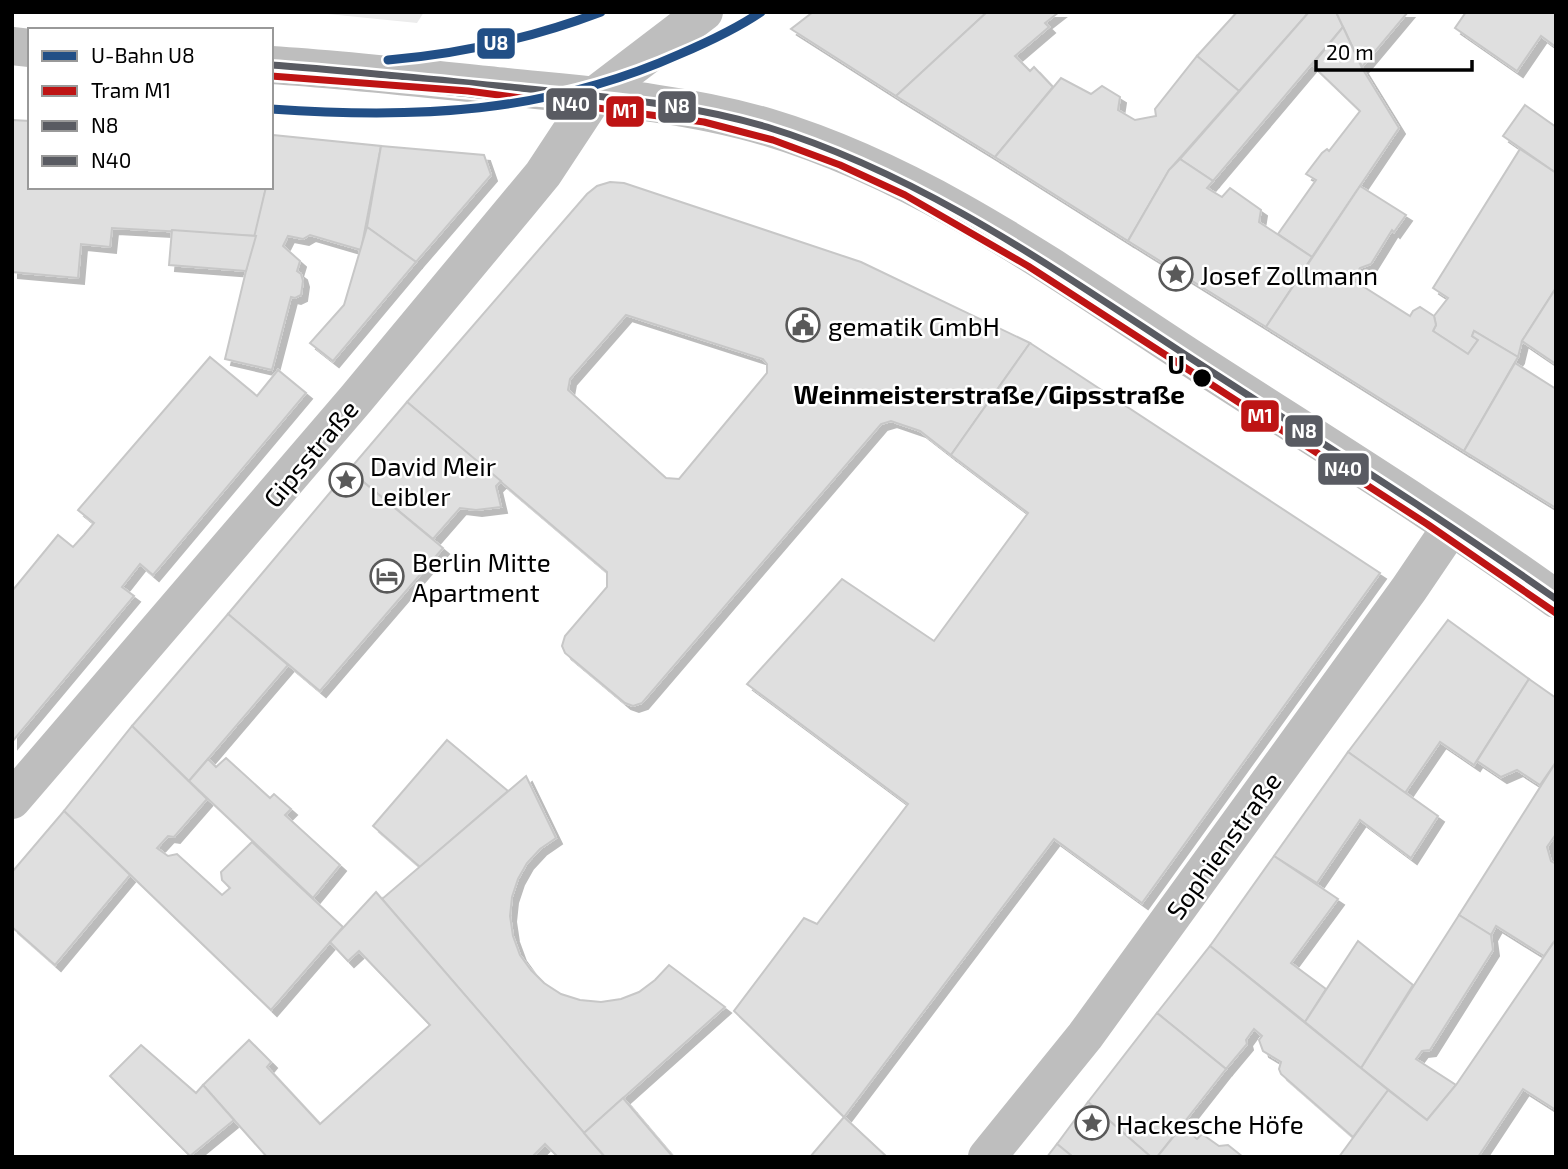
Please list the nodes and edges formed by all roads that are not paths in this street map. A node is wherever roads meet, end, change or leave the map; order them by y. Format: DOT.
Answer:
graph roads {
  1 [pos="704,12"];
  2 [pos="273,65"];
  3 [pos="595,95"];
  4 [pos="1451,527"];
  5 [pos="1556,599"];
  6 [pos="12,800"];
  7 [pos="987,1157"];
  1 -- 3 [label="street, Gipsstraße"];
  2 -- 3 [label="street"];
  3 -- 4 [label="street"];
  3 -- 6 [label="street, Gipsstraße"];
  4 -- 5 [label="street"];
  4 -- 7 [label="street, Sophienstraße"];
}
